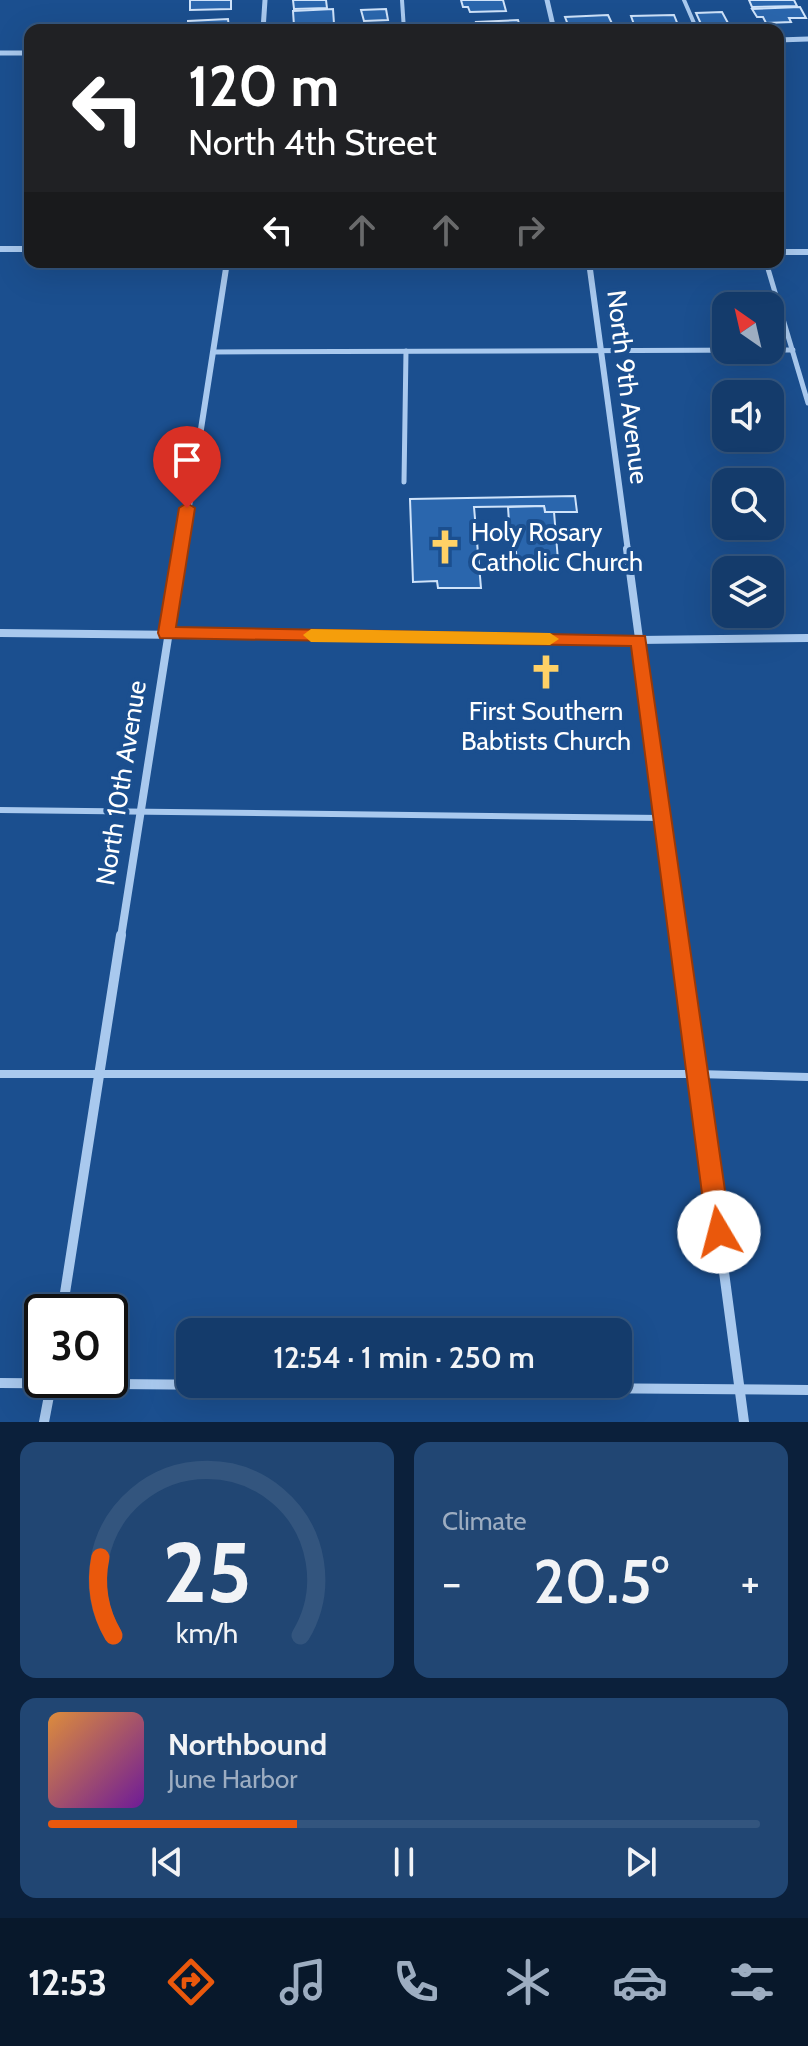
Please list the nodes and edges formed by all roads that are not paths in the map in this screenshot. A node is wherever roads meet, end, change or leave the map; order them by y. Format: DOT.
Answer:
graph roads {
  1 [pos="265,0"];
  2 [pos="402,0"];
  3 [pos="547,0"];
  4 [pos="684,0"];
  5 [pos="263,24"];
  6 [pos="404,24"];
  7 [pos="553,24"];
  8 [pos="694,24"];
  9 [pos="808,39"];
  10 [pos="784,40"];
  11 [pos="0,53"];
  12 [pos="24,53"];
  13 [pos="0,249"];
  14 [pos="24,249"];
  15 [pos="784,252"];
  16 [pos="808,252"];
  17 [pos="226,268"];
  18 [pos="590,268"];
  19 [pos="768,268"];
  20 [pos="793,350"];
  21 [pos="406,351"];
  22 [pos="601,351"];
  23 [pos="213,352"];
  24 [pos="808,403"];
  25 [pos="404,482"];
  26 [pos="0,633"];
  27 [pos="166,633"];
  28 [pos="808,638"];
  29 [pos="638,640"];
  30 [pos="0,810"];
  31 [pos="139,810"];
  32 [pos="662,818"];
  33 [pos="0,1074"];
  34 [pos="697,1074"];
  35 [pos="98,1075"];
  36 [pos="808,1077"];
  37 [pos="65,1294"];
  38 [pos="0,1383"];
  39 [pos="24,1383"];
  40 [pos="128,1383"];
  41 [pos="740,1389"];
  42 [pos="808,1390"];
  43 [pos="48,1398"];
  44 [pos="44,1422"];
  45 [pos="744,1422"];
  1 -- 5 [label="street"];
  2 -- 6 [label="lane"];
  3 -- 7 [label="street"];
  4 -- 8 [label="lane"];
  9 -- 10 [label="street"];
  11 -- 12 [label="street"];
  13 -- 14 [label="street"];
  15 -- 16 [label="street"];
  17 -- 23 [label="street, North 10th Avenue"];
  18 -- 22 [label="street, North 9th Avenue"];
  19 -- 20 [label="lane"];
  20 -- 22 [label="lane"];
  20 -- 24 [label="lane"];
  21 -- 22 [label="lane"];
  21 -- 23 [label="lane"];
  21 -- 25 [label="lane"];
  22 -- 29 [label="street, North 9th Avenue"];
  23 -- 27 [label="street, North 10th Avenue"];
  26 -- 27 [label="street"];
  27 -- 29 [label="street"];
  27 -- 31 [label="street, North 10th Avenue"];
  28 -- 29 [label="street"];
  29 -- 32 [label="street, North 9th Avenue"];
  30 -- 31 [label="lane"];
  31 -- 32 [label="lane"];
  31 -- 35 [label="street, North 10th Avenue"];
  32 -- 34 [label="street, North 9th Avenue"];
  33 -- 35 [label="lane"];
  34 -- 35 [label="lane"];
  34 -- 36 [label="lane"];
  34 -- 41 [label="street, North 9th Avenue"];
  35 -- 37 [label="street, North 10th Avenue"];
  38 -- 39 [label="street"];
  40 -- 41 [label="street"];
  41 -- 42 [label="street"];
  41 -- 45 [label="street, North 9th Avenue"];
  43 -- 44 [label="street"];
}
